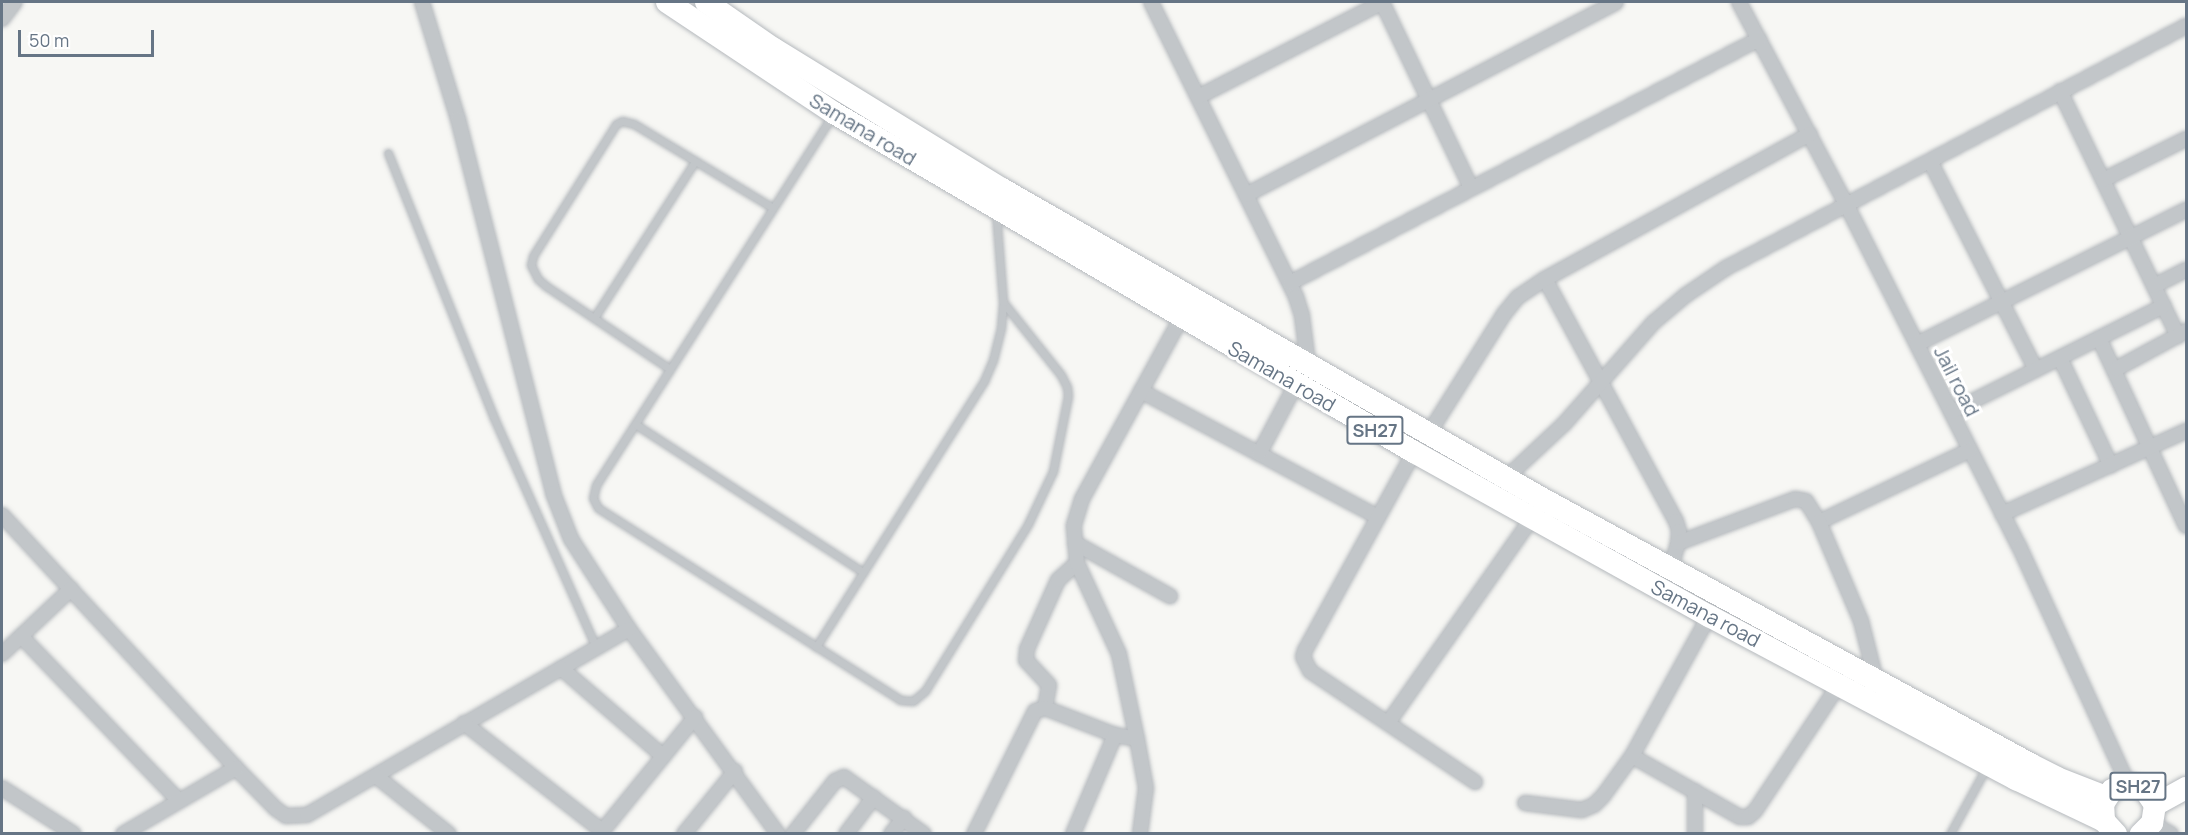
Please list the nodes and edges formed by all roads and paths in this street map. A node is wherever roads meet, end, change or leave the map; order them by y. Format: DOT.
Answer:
graph roads {
  1 [pos="15,2"];
  2 [pos="423,2"];
  3 [pos="667,2"];
  4 [pos="706,2"];
  5 [pos="1151,2"];
  6 [pos="1382,2"];
  7 [pos="1616,2"];
  8 [pos="1739,2"];
  9 [pos="2,19"];
  10 [pos="2187,26"];
  11 [pos="1759,39"];
  12 [pos="2060,91"];
  13 [pos="846,93"];
  14 [pos="1198,97"];
  15 [pos="1430,99"];
  16 [pos="834,113"];
  17 [pos="1810,134"];
  18 [pos="2187,139"];
  19 [pos="388,153"];
  20 [pos="694,161"];
  21 [pos="1930,161"];
  22 [pos="2103,180"];
  23 [pos="1471,188"];
  24 [pos="1246,195"];
  25 [pos="1846,204"];
  26 [pos="773,208"];
  27 [pos="996,209"];
  28 [pos="2187,210"];
  29 [pos="2130,237"];
  30 [pos="2187,270"];
  31 [pos="1545,279"];
  32 [pos="1290,283"];
  33 [pos="2154,286"];
  34 [pos="1003,302"];
  35 [pos="2001,302"];
  36 [pos="2163,306"];
  37 [pos="594,318"];
  38 [pos="1181,318"];
  39 [pos="2182,333"];
  40 [pos="2099,338"];
  41 [pos="1917,344"];
  42 [pos="2060,358"];
  43 [pos="1308,363"];
  44 [pos="670,369"];
  45 [pos="2116,369"];
  46 [pos="2036,370"];
  47 [pos="1601,383"];
  48 [pos="1296,384"];
  49 [pos="1141,391"];
  50 [pos="1951,412"];
  51 [pos="635,424"];
  52 [pos="2187,431"];
  53 [pos="1429,433"];
  54 [pos="2150,447"];
  55 [pos="1970,450"];
  56 [pos="1414,452"];
  57 [pos="1259,454"];
  58 [pos="2110,466"];
  59 [pos="1506,478"];
  60 [pos="2002,514"];
  61 [pos="2,515"];
  62 [pos="1378,517"];
  63 [pos="1533,518"];
  64 [pos="1819,522"];
  65 [pos="2187,526"];
  66 [pos="1075,543"];
  67 [pos="1678,543"];
  68 [pos="1077,563"];
  69 [pos="1671,568"];
  70 [pos="863,572"];
  71 [pos="71,589"];
  72 [pos="1170,596"];
  73 [pos="1709,616"];
  74 [pos="629,629"];
  75 [pos="21,636"];
  76 [pos="596,647"];
  77 [pos="816,647"];
  78 [pos="2,654"];
  79 [pos="561,668"];
  80 [pos="1876,680"];
  81 [pos="1840,683"];
  82 [pos="1045,708"];
  83 [pos="695,717"];
  84 [pos="464,723"];
  85 [pos="1388,723"];
  86 [pos="1115,735"];
  87 [pos="1137,739"];
  88 [pos="663,756"];
  89 [pos="1632,756"];
  90 [pos="1988,764"];
  91 [pos="236,768"];
  92 [pos="735,771"];
  93 [pos="376,776"];
  94 [pos="1475,782"];
  95 [pos="2128,784"];
  96 [pos="2,788"];
  97 [pos="2187,788"];
  98 [pos="1695,791"];
  99 [pos="2106,796"];
  100 [pos="874,797"];
  101 [pos="179,801"];
  102 [pos="1525,802"];
  103 [pos="904,818"];
  104 [pos="2155,824"];
  105 [pos="2110,827"];
  106 [pos="601,832"];
  107 [pos="74,834"];
  108 [pos="123,834"];
  109 [pos="449,834"];
  110 [pos="684,834"];
  111 [pos="778,834"];
  112 [pos="793,834"];
  113 [pos="846,834"];
  114 [pos="891,834"];
  115 [pos="924,834"];
  116 [pos="974,834"];
  117 [pos="1073,834"];
  118 [pos="1140,834"];
  119 [pos="1695,834"];
  120 [pos="1950,834"];
  1 -- 9 [label="street"];
  2 -- 74 [label="street"];
  3 -- 16 [label="main road, Samana road / SH27"];
  4 -- 13 [label="main road, Samana road / SH27"];
  5 -- 14 [label="street"];
  6 -- 14 [label="street"];
  6 -- 15 [label="street"];
  7 -- 15 [label="street"];
  8 -- 11 [label="street, Jail road"];
  10 -- 12 [label="street"];
  11 -- 17 [label="street, Jail road"];
  11 -- 23 [label="street"];
  12 -- 21 [label="street"];
  12 -- 22 [label="street"];
  13 -- 16 [label="lane"];
  13 -- 43 [label="main road, Samana road / SH27"];
  14 -- 24 [label="street"];
  15 -- 23 [label="street"];
  15 -- 24 [label="street"];
  16 -- 26 [label="lane"];
  16 -- 27 [label="main road, Samana road / SH27"];
  17 -- 25 [label="street, Jail road"];
  17 -- 31 [label="street"];
  18 -- 22 [label="street"];
  19 -- 76 [label="lane"];
  20 -- 26 [label="lane"];
  20 -- 37 [label="lane"];
  20 -- 37 [label="lane"];
  21 -- 25 [label="street"];
  21 -- 35 [label="street"];
  22 -- 29 [label="street"];
  23 -- 32 [label="street"];
  24 -- 32 [label="street"];
  25 -- 41 [label="street, Jail road"];
  25 -- 47 [label="street"];
  26 -- 44 [label="lane"];
  27 -- 34 [label="lane"];
  27 -- 38 [label="main road, Samana road / SH27"];
  28 -- 29 [label="street"];
  29 -- 33 [label="street"];
  29 -- 35 [label="street"];
  30 -- 33 [label="street"];
  31 -- 47 [label="street"];
  31 -- 53 [label="street"];
  32 -- 43 [label="street"];
  33 -- 36 [label="street"];
  34 -- 70 [label="lane"];
  34 -- 77 [label="lane"];
  35 -- 41 [label="street"];
  35 -- 46 [label="street"];
  36 -- 39 [label="street"];
  36 -- 40 [label="street"];
  37 -- 44 [label="lane"];
  38 -- 48 [label="main road, Samana road / SH27"];
  38 -- 49 [label="street"];
  39 -- 45 [label="street"];
  40 -- 42 [label="street"];
  40 -- 45 [label="street"];
  41 -- 50 [label="street, Jail road"];
  42 -- 46 [label="street"];
  42 -- 58 [label="street"];
  43 -- 53 [label="main road, Samana road / SH27"];
  44 -- 51 [label="lane"];
  45 -- 54 [label="street"];
  46 -- 50 [label="street"];
  47 -- 59 [label="street"];
  47 -- 67 [label="street"];
  48 -- 56 [label="main road, Samana road / SH27"];
  48 -- 57 [label="street"];
  49 -- 57 [label="street"];
  49 -- 66 [label="street"];
  50 -- 55 [label="street, Jail road"];
  51 -- 70 [label="lane"];
  51 -- 77 [label="lane"];
  52 -- 54 [label="street"];
  53 -- 59 [label="main road, Samana road / SH27"];
  54 -- 58 [label="street"];
  54 -- 65 [label="street"];
  55 -- 60 [label="street, Jail road"];
  55 -- 64 [label="street"];
  56 -- 62 [label="street"];
  56 -- 63 [label="main road, Samana road / SH27"];
  57 -- 62 [label="street"];
  58 -- 60 [label="street"];
  59 -- 69 [label="main road, Samana road / SH27"];
  60 -- 95 [label="street, Jail road"];
  61 -- 71 [label="street"];
  62 -- 85 [label="street"];
  63 -- 73 [label="main road, Samana road / SH27"];
  63 -- 85 [label="street"];
  64 -- 67 [label="street"];
  64 -- 80 [label="street"];
  66 -- 68 [label="street"];
  66 -- 72 [label="street"];
  67 -- 69 [label="street"];
  68 -- 82 [label="street"];
  68 -- 87 [label="street"];
  69 -- 80 [label="main road, Samana road / SH27"];
  70 -- 77 [label="lane"];
  71 -- 75 [label="street"];
  71 -- 91 [label="street"];
  73 -- 81 [label="main road, Samana road / SH27"];
  73 -- 89 [label="street"];
  74 -- 76 [label="street"];
  74 -- 83 [label="street"];
  75 -- 78 [label="street"];
  75 -- 101 [label="street"];
  76 -- 79 [label="street"];
  79 -- 84 [label="street"];
  79 -- 88 [label="street"];
  80 -- 99 [label="main road, Samana road / SH27"];
  81 -- 90 [label="main road, Samana road / SH27"];
  81 -- 98 [label="street"];
  82 -- 86 [label="street"];
  82 -- 116 [label="street"];
  83 -- 88 [label="street"];
  83 -- 92 [label="street"];
  84 -- 93 [label="street"];
  84 -- 106 [label="street"];
  85 -- 94 [label="street"];
  86 -- 87 [label="street"];
  86 -- 117 [label="street"];
  87 -- 118 [label="street"];
  88 -- 106 [label="street"];
  89 -- 98 [label="street"];
  89 -- 102 [label="street"];
  90 -- 105 [label="main road, Samana road / SH27"];
  90 -- 120 [label="lane"];
  91 -- 93 [label="street"];
  91 -- 101 [label="street"];
  92 -- 110 [label="street"];
  92 -- 111 [label="street"];
  93 -- 109 [label="street"];
  95 -- 99 [label="main road, SH27"];
  95 -- 104 [label="main road, SH27"];
  96 -- 107 [label="street"];
  97 -- 104 [label="main road, SH27"];
  98 -- 119 [label="street"];
  99 -- 105 [label="main road, SH27"];
  100 -- 103 [label="street"];
  100 -- 112 [label="street"];
  100 -- 113 [label="street"];
  101 -- 108 [label="street"];
  103 -- 114 [label="street"];
  103 -- 115 [label="street"];
}
